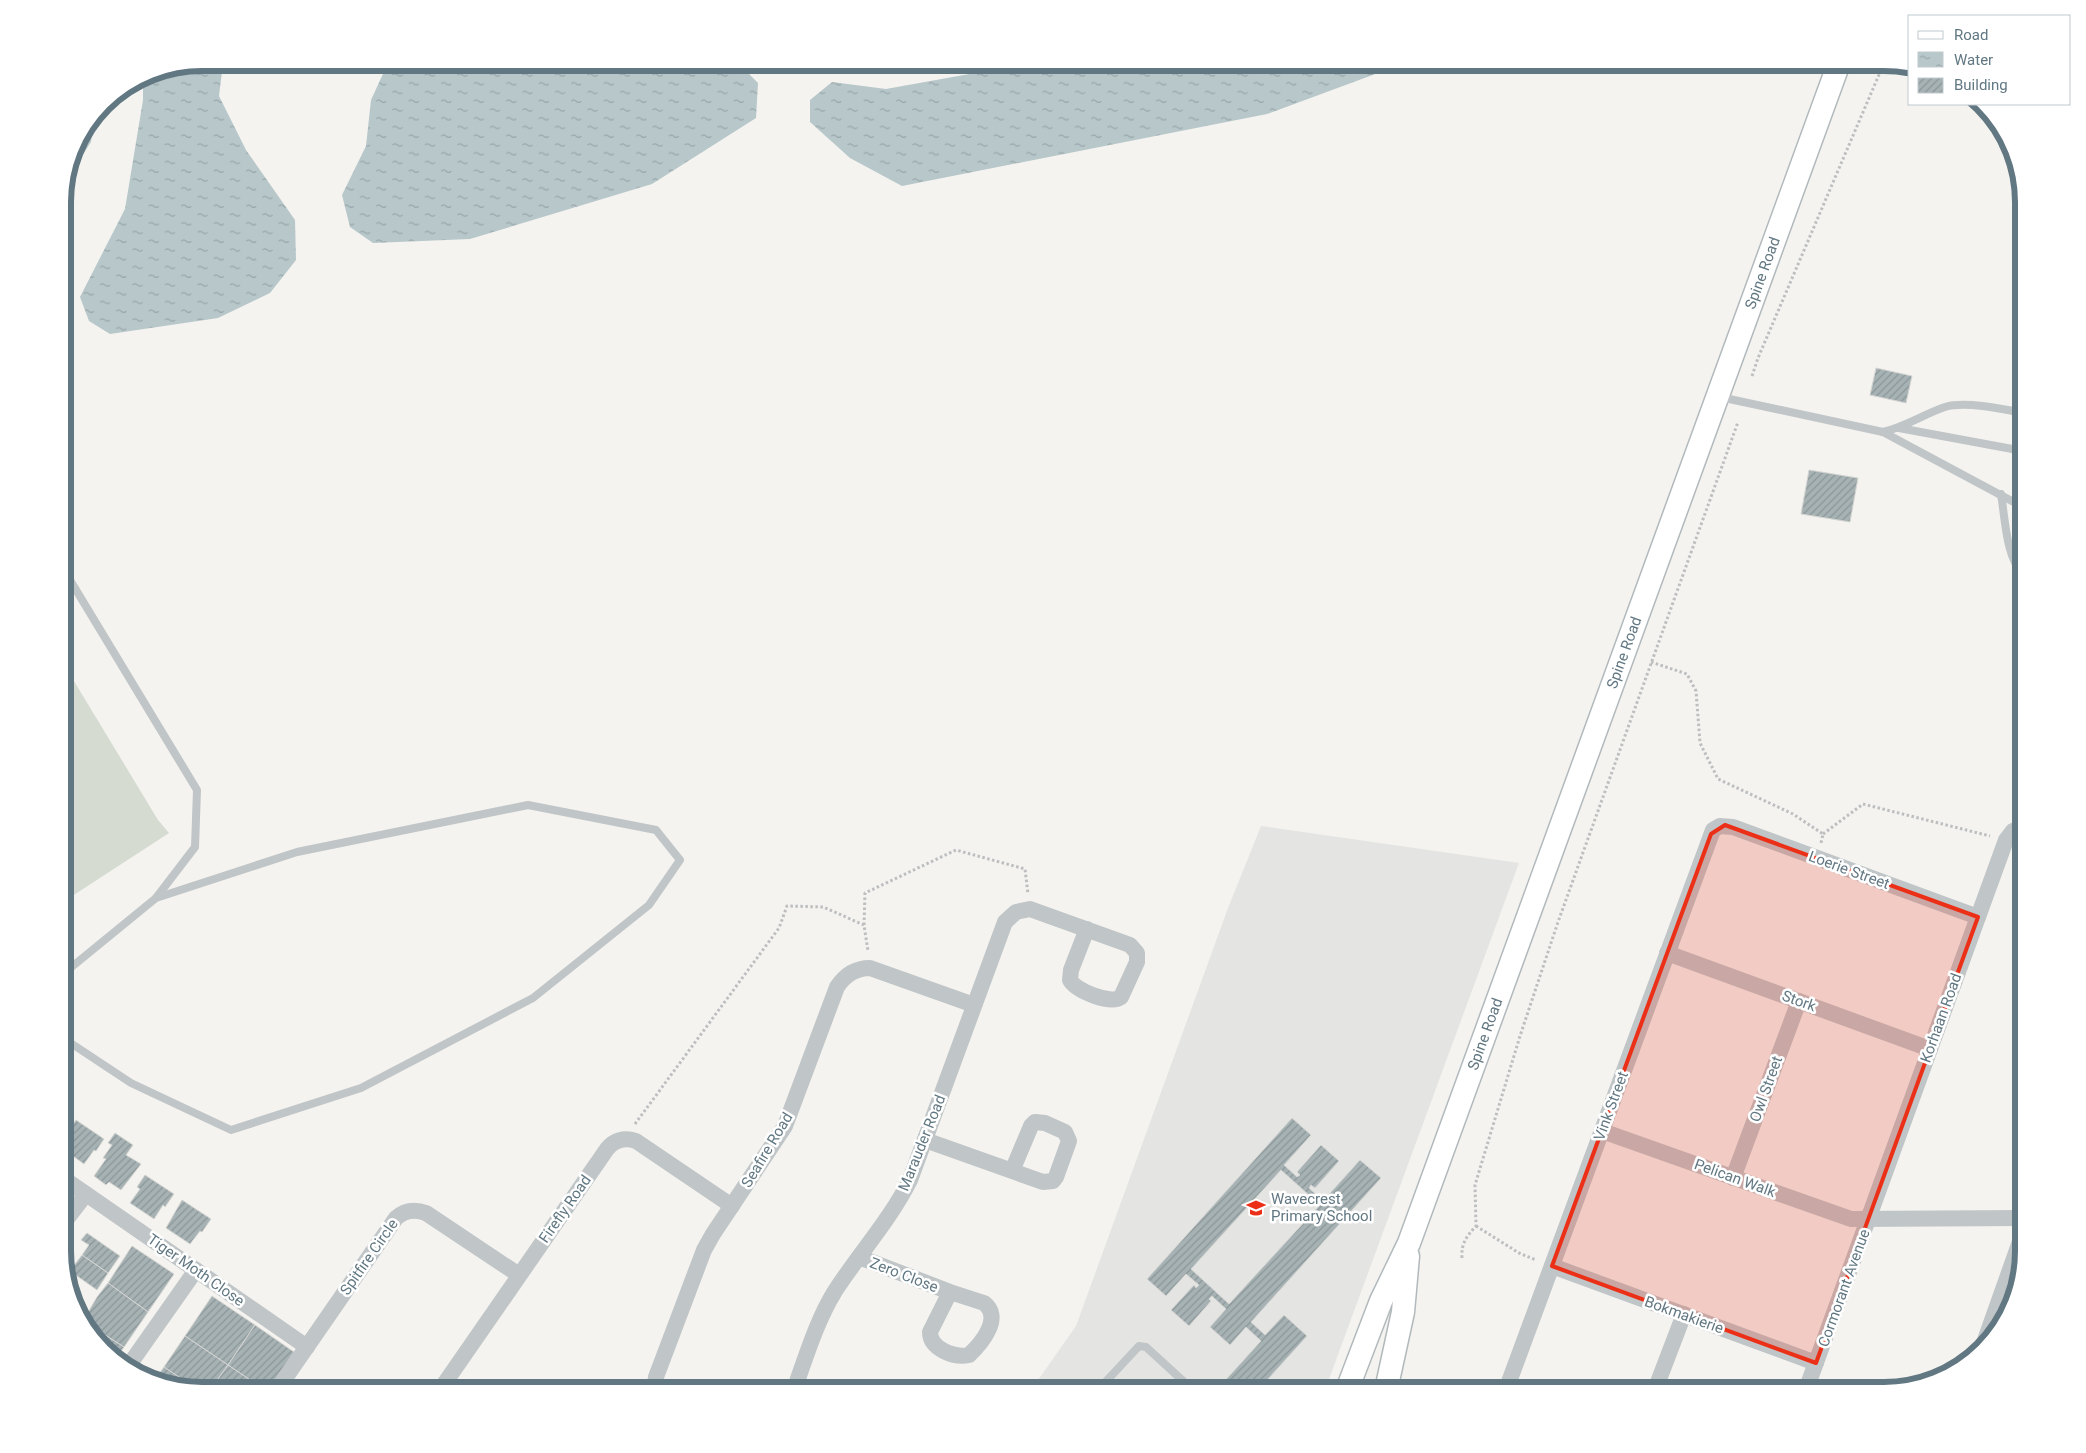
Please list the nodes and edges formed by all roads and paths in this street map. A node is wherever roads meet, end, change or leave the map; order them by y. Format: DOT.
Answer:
graph roads {
  1 [pos="1837,71"];
  2 [pos="1881,71"];
  3 [pos="1752,376"];
  4 [pos="1717,396"];
  5 [pos="2015,412"];
  6 [pos="1738,422"];
  7 [pos="1899,428"];
  8 [pos="1883,432"];
  9 [pos="2015,449"];
  10 [pos="2002,494"];
  11 [pos="2015,502"];
  12 [pos="2015,564"];
  13 [pos="72,583"];
  14 [pos="1651,662"];
  15 [pos="1720,826"];
  16 [pos="2015,830"];
  17 [pos="1823,834"];
  18 [pos="2006,840"];
  19 [pos="1817,858"];
  20 [pos="156,898"];
  21 [pos="1023,910"];
  22 [pos="1978,917"];
  23 [pos="864,925"];
  24 [pos="1088,928"];
  25 [pos="1667,953"];
  26 [pos="72,967"];
  27 [pos="870,968"];
  28 [pos="1798,1001"];
  29 [pos="974,1005"];
  30 [pos="72,1044"];
  31 [pos="1930,1049"];
  32 [pos="1602,1131"];
  33 [pos="625,1139"];
  34 [pos="925,1140"];
  35 [pos="1012,1171"];
  36 [pos="1733,1178"];
  37 [pos="72,1184"];
  38 [pos="86,1194"];
  39 [pos="732,1206"];
  40 [pos="72,1212"];
  41 [pos="1869,1218"];
  42 [pos="2015,1218"];
  43 [pos="1476,1226"];
  44 [pos="1409,1243"];
  45 [pos="859,1257"];
  46 [pos="1462,1258"];
  47 [pos="2014,1260"];
  48 [pos="1552,1266"];
  49 [pos="196,1270"];
  50 [pos="519,1276"];
  51 [pos="950,1292"];
  52 [pos="1684,1314"];
  53 [pos="1989,1328"];
  54 [pos="307,1346"];
  55 [pos="132,1361"];
  56 [pos="1816,1363"];
  57 [pos="282,1382"];
  58 [pos="446,1382"];
  59 [pos="655,1382"];
  60 [pos="797,1382"];
  61 [pos="1106,1382"];
  62 [pos="1184,1382"];
  63 [pos="1350,1382"];
  64 [pos="1388,1382"];
  65 [pos="1509,1382"];
  66 [pos="1658,1382"];
  67 [pos="1809,1382"];
  1 -- 4 [label="main road, Spine Road"];
  2 -- 3 [label="path"];
  4 -- 8 [label="lane"];
  4 -- 44 [label="main road, Spine Road"];
  5 -- 7 [label="lane"];
  6 -- 14 [label="path"];
  7 -- 8 [label="lane"];
  7 -- 9 [label="lane"];
  8 -- 10 [label="lane"];
  10 -- 11 [label="lane"];
  10 -- 12 [label="lane"];
  13 -- 20 [label="lane"];
  14 -- 17 [label="path"];
  14 -- 43 [label="path"];
  15 -- 19 [label="street, Loerie Street"];
  15 -- 25 [label="street, Vink Street"];
  16 -- 18 [label="street"];
  17 -- 18 [label="path"];
  17 -- 19 [label="path"];
  18 -- 22 [label="street, Korhaan Road"];
  19 -- 22 [label="street, Loerie Street"];
  20 -- 26 [label="lane"];
  20 -- 30 [label="lane"];
  21 -- 23 [label="path"];
  21 -- 24 [label="street"];
  21 -- 29 [label="street, Marauder Road"];
  22 -- 31 [label="street, Korhaan Road"];
  23 -- 27 [label="path"];
  23 -- 33 [label="path"];
  24 -- 24 [label="street"];
  25 -- 28 [label="street, Stork"];
  25 -- 32 [label="street, Vink Street"];
  27 -- 29 [label="street"];
  27 -- 39 [label="street, Seafire Road"];
  28 -- 31 [label="street, Stork"];
  28 -- 36 [label="street, Owl Street"];
  29 -- 34 [label="street, Marauder Road"];
  31 -- 41 [label="street, Korhaan Road"];
  32 -- 36 [label="street, Pelican Walk"];
  32 -- 48 [label="street, Vink Street"];
  33 -- 39 [label="street"];
  33 -- 50 [label="street, Firefly Road"];
  34 -- 35 [label="street"];
  34 -- 45 [label="street, Marauder Road"];
  36 -- 41 [label="street, Pelican Walk"];
  37 -- 38 [label="street, Tiger Moth Close"];
  38 -- 40 [label="street"];
  38 -- 49 [label="street, Tiger Moth Close"];
  39 -- 59 [label="street, Seafire Road"];
  41 -- 42 [label="street, Cormorant Avenue"];
  41 -- 56 [label="street, Cormorant Avenue"];
  43 -- 46 [label="path"];
  43 -- 48 [label="path"];
  44 -- 63 [label="main road, Spine Road"];
  44 -- 64 [label="main road, Spine Road"];
  45 -- 51 [label="street, Zero Close"];
  45 -- 60 [label="street, Marauder Road"];
  47 -- 53 [label="street"];
  48 -- 52 [label="street, Bokmakierie"];
  48 -- 65 [label="street, Vink Street"];
  49 -- 54 [label="street, Tiger Moth Close"];
  49 -- 55 [label="street"];
  50 -- 54 [label="street, Spitfire Circle"];
  50 -- 58 [label="street, Firefly Road"];
  52 -- 56 [label="street, Bokmakierie"];
  52 -- 66 [label="street"];
  54 -- 57 [label="street, Spitfire Circle"];
  56 -- 67 [label="street, Cormorant Avenue"];
  61 -- 62 [label="lane"];
}
